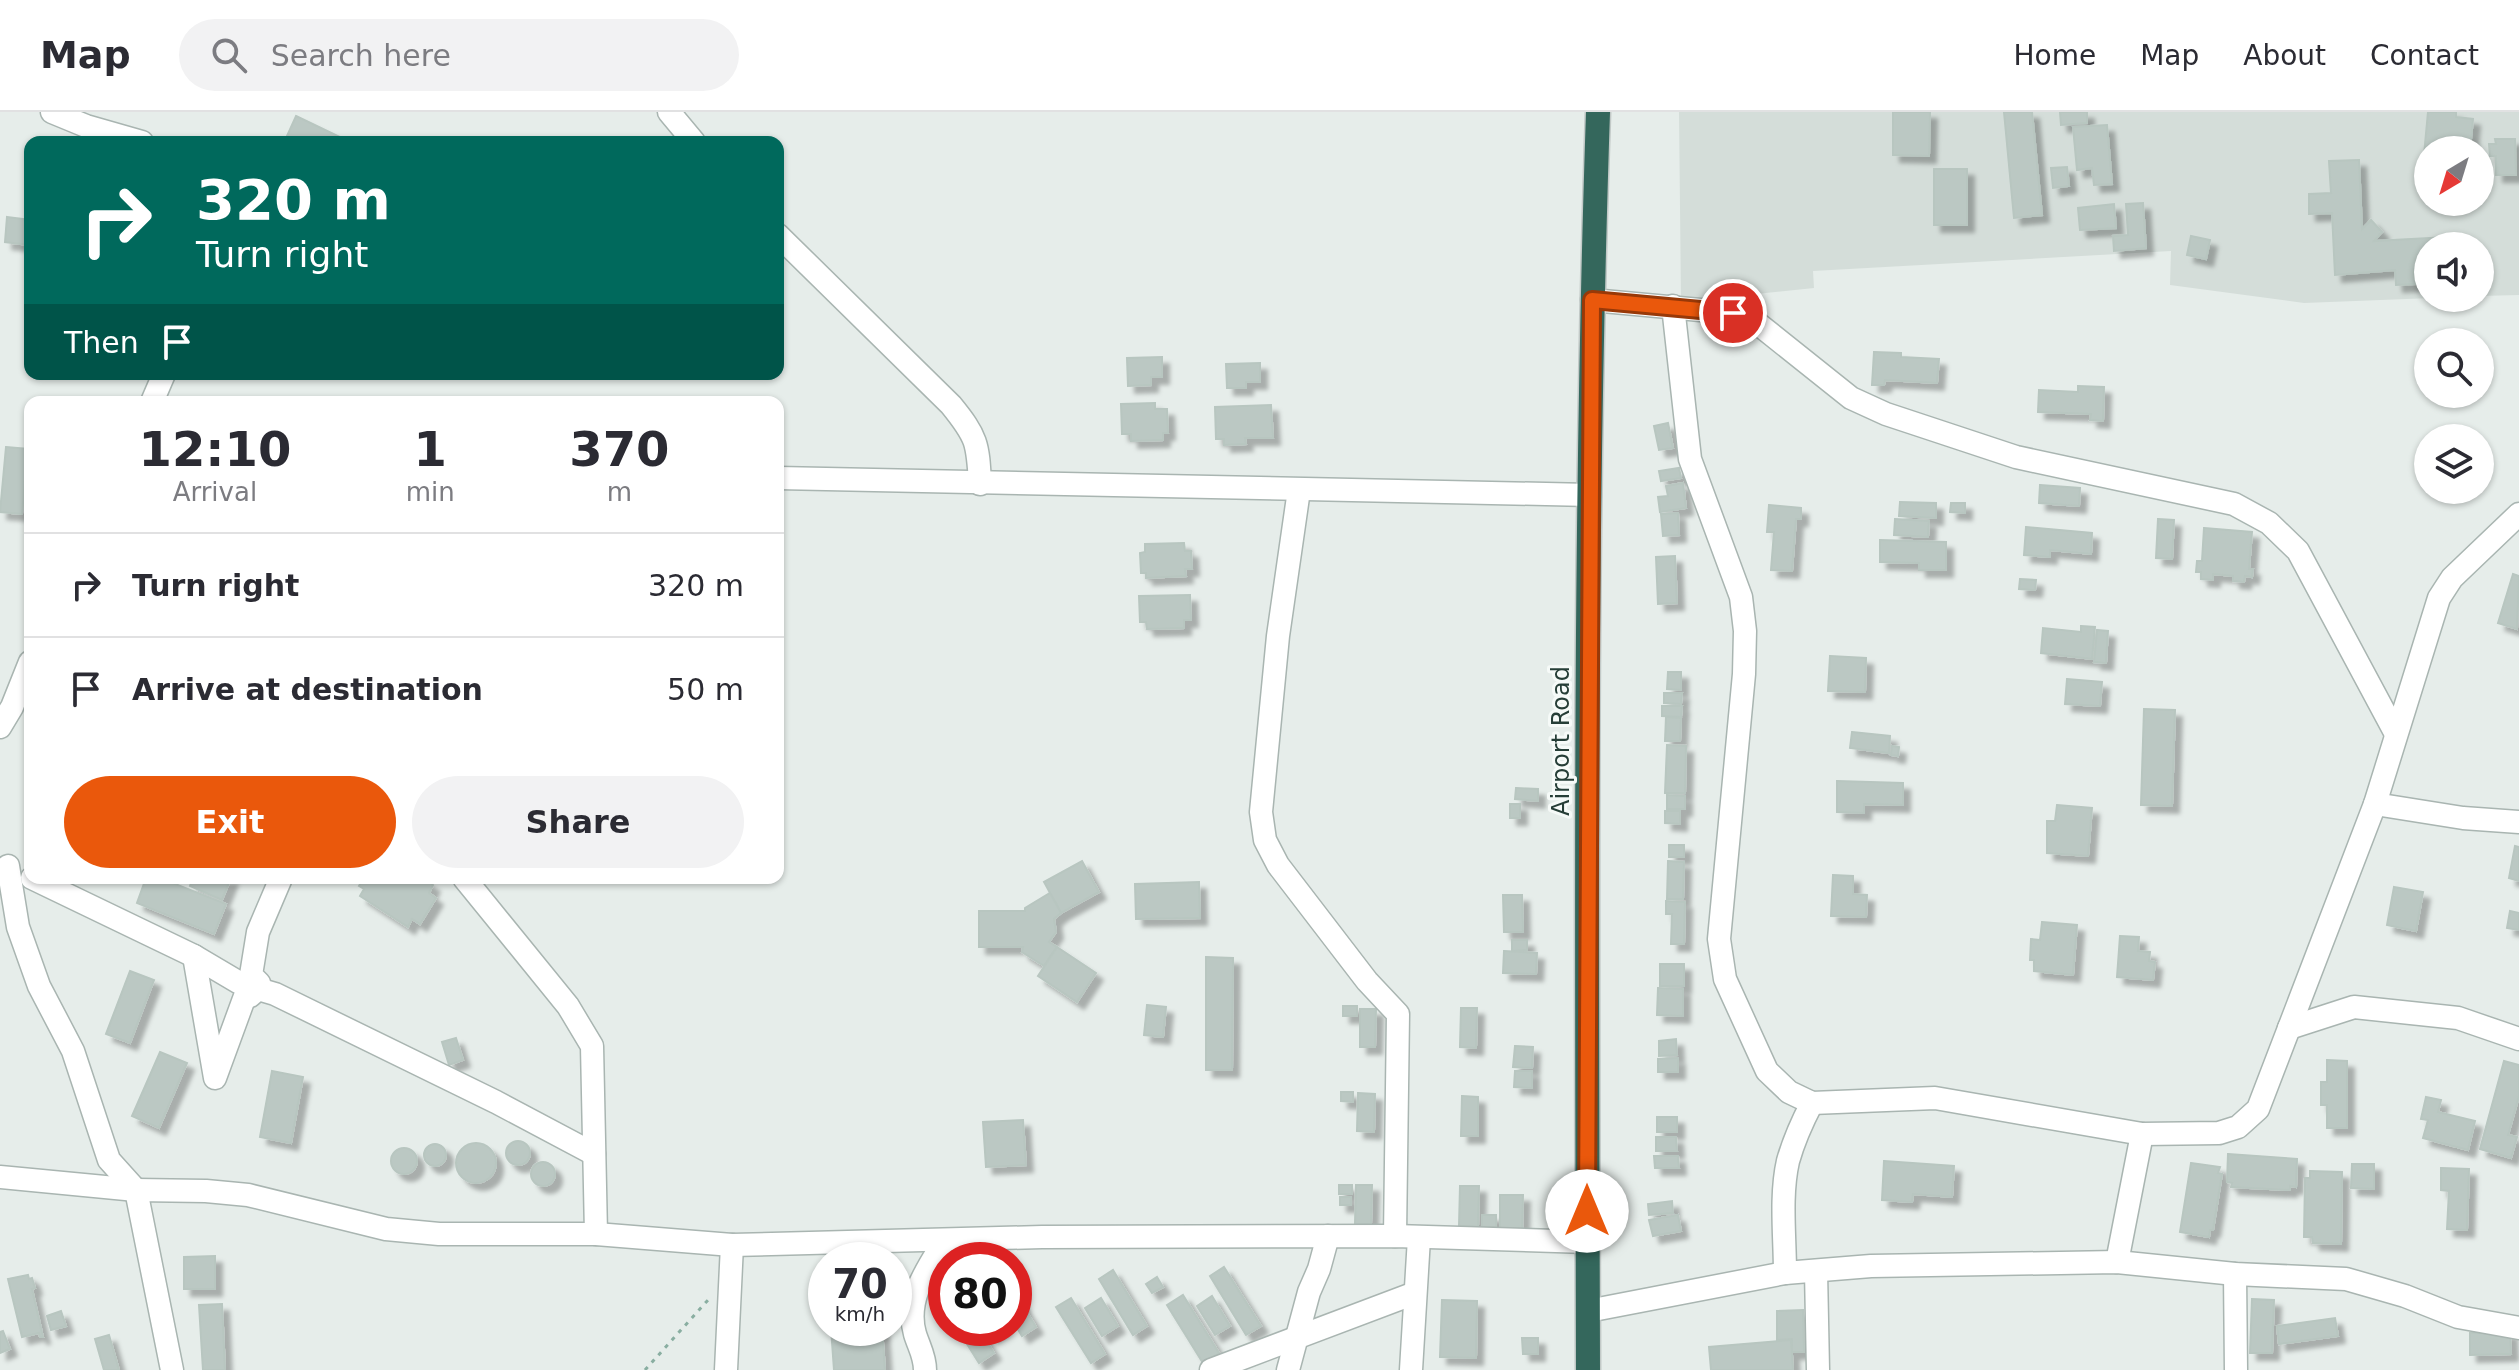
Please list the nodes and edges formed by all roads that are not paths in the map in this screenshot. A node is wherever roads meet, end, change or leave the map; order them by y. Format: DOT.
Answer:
graph roads {
  1 [pos="52,112"];
  2 [pos="669,112"];
  3 [pos="1598,112"];
  4 [pos="121,136"];
  5 [pos="689,136"];
  6 [pos="784,241"];
  7 [pos="1592,300"];
  8 [pos="1673,306"];
  9 [pos="784,478"];
  10 [pos="980,484"];
  11 [pos="1299,490"];
  12 [pos="1590,495"];
  13 [pos="2519,514"];
  14 [pos="24,674"];
  15 [pos="6,708"];
  16 [pos="0,727"];
  17 [pos="2396,734"];
  18 [pos="2375,804"];
  19 [pos="2519,822"];
  20 [pos="4,864"];
  21 [pos="24,874"];
  22 [pos="44,884"];
  23 [pos="278,884"];
  24 [pos="469,884"];
  25 [pos="194,956"];
  26 [pos="248,986"];
  27 [pos="2289,1028"];
  28 [pos="2519,1039"];
  29 [pos="1812,1103"];
  30 [pos="2142,1134"];
  31 [pos="594,1154"];
  32 [pos="0,1177"];
  33 [pos="136,1190"];
  34 [pos="596,1234"];
  35 [pos="1328,1236"];
  36 [pos="1395,1236"];
  37 [pos="1419,1238"];
  38 [pos="945,1240"];
  39 [pos="1587,1242"];
  40 [pos="732,1245"];
  41 [pos="2117,1262"];
  42 [pos="1816,1271"];
  43 [pos="1785,1273"];
  44 [pos="2235,1274"];
  45 [pos="1415,1293"];
  46 [pos="1588,1311"];
  47 [pos="2519,1328"];
  48 [pos="1297,1338"];
  49 [pos="172,1370"];
  50 [pos="726,1370"];
  51 [pos="925,1370"];
  52 [pos="1211,1370"];
  53 [pos="1288,1370"];
  54 [pos="1411,1370"];
  55 [pos="1588,1370"];
  56 [pos="1818,1370"];
  57 [pos="2236,1370"];
  1 -- 4 [label="street"];
  2 -- 5 [label="street"];
  3 -- 7 [label="highway, Airport Road"];
  6 -- 10 [label="street"];
  7 -- 8 [label="street"];
  7 -- 12 [label="highway, Airport Road"];
  8 -- 17 [label="street"];
  8 -- 29 [label="street"];
  9 -- 10 [label="street"];
  10 -- 11 [label="street"];
  11 -- 12 [label="street"];
  11 -- 36 [label="street"];
  12 -- 39 [label="highway, Airport Road"];
  13 -- 17 [label="street"];
  14 -- 15 [label="street"];
  15 -- 16 [label="street"];
  17 -- 18 [label="street"];
  18 -- 19 [label="street"];
  18 -- 27 [label="street"];
  20 -- 21 [label="street"];
  20 -- 33 [label="street"];
  22 -- 25 [label="street"];
  23 -- 26 [label="street"];
  24 -- 31 [label="street"];
  25 -- 26 [label="street"];
  25 -- 26 [label="street"];
  26 -- 31 [label="street"];
  27 -- 28 [label="street"];
  27 -- 30 [label="street"];
  29 -- 30 [label="street"];
  29 -- 43 [label="street"];
  30 -- 41 [label="street"];
  31 -- 34 [label="street"];
  32 -- 33 [label="street"];
  33 -- 34 [label="street"];
  33 -- 49 [label="street"];
  34 -- 40 [label="street"];
  35 -- 36 [label="street"];
  35 -- 38 [label="street"];
  35 -- 48 [label="street"];
  36 -- 37 [label="street"];
  37 -- 39 [label="street"];
  37 -- 45 [label="street"];
  38 -- 40 [label="street"];
  38 -- 51 [label="street"];
  39 -- 46 [label="highway, Airport Road"];
  40 -- 50 [label="street"];
  41 -- 42 [label="street"];
  41 -- 44 [label="street"];
  42 -- 43 [label="street"];
  42 -- 56 [label="street"];
  43 -- 46 [label="street"];
  44 -- 47 [label="street"];
  44 -- 57 [label="street"];
  45 -- 48 [label="street"];
  45 -- 54 [label="street"];
  46 -- 55 [label="highway, Airport Road"];
  48 -- 52 [label="street"];
  48 -- 53 [label="street"];
}
